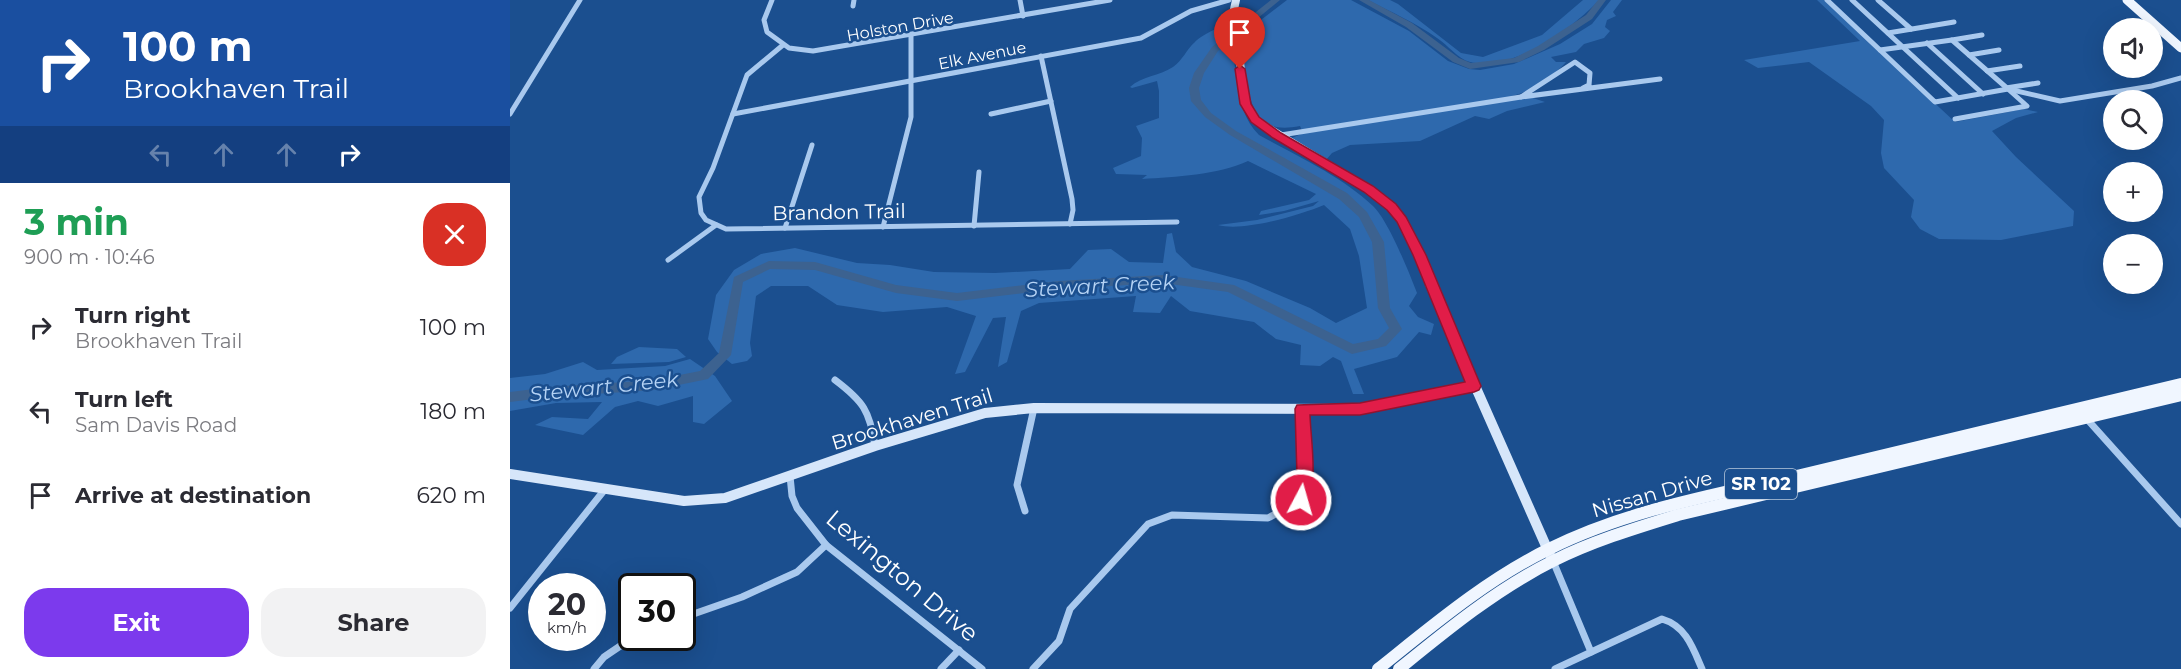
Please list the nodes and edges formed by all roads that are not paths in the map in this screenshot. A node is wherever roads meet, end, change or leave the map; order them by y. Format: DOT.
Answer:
graph roads {
  1 [pos="580,0"];
  2 [pos="772,0"];
  3 [pos="854,0"];
  4 [pos="1020,0"];
  5 [pos="1110,0"];
  6 [pos="1229,0"];
  7 [pos="1236,0"];
  8 [pos="1827,0"];
  9 [pos="1852,0"];
  10 [pos="1878,0"];
  11 [pos="2127,0"];
  12 [pos="2134,0"];
  13 [pos="1103,1"];
  14 [pos="853,6"];
  15 [pos="1023,16"];
  16 [pos="1954,22"];
  17 [pos="1911,29"];
  18 [pos="1887,33"];
  19 [pos="1982,35"];
  20 [pos="910,36"];
  21 [pos="1952,40"];
  22 [pos="1927,43"];
  23 [pos="2181,43"];
  24 [pos="783,45"];
  25 [pos="1903,47"];
  26 [pos="2181,48"];
  27 [pos="1880,50"];
  28 [pos="1999,50"];
  29 [pos="1969,55"];
  30 [pos="1041,56"];
  31 [pos="2020,66"];
  32 [pos="1987,71"];
  33 [pos="1660,78"];
  34 [pos="2181,78"];
  35 [pos="911,81"];
  36 [pos="2038,83"];
  37 [pos="1583,88"];
  38 [pos="2007,88"];
  39 [pos="1983,94"];
  40 [pos="1521,96"];
  41 [pos="1958,98"];
  42 [pos="1051,100"];
  43 [pos="510,114"];
  44 [pos="733,114"];
  45 [pos="991,114"];
  46 [pos="1955,119"];
  47 [pos="1277,136"];
  48 [pos="812,145"];
  49 [pos="979,172"];
  50 [pos="1177,222"];
  51 [pos="1070,224"];
  52 [pos="716,225"];
  53 [pos="974,226"];
  54 [pos="883,227"];
  55 [pos="785,228"];
  56 [pos="668,260"];
  57 [pos="835,380"];
  58 [pos="2181,384"];
  59 [pos="1474,386"];
  60 [pos="2181,395"];
  61 [pos="1034,408"];
  62 [pos="1302,409"];
  63 [pos="2081,413"];
  64 [pos="875,446"];
  65 [pos="510,474"];
  66 [pos="790,477"];
  67 [pos="606,488"];
  68 [pos="1025,510"];
  69 [pos="2181,524"];
  70 [pos="826,545"];
  71 [pos="1550,555"];
  72 [pos="510,608"];
  73 [pos="696,613"];
  74 [pos="618,648"];
  75 [pos="959,650"];
  76 [pos="1592,652"];
  77 [pos="594,669"];
  78 [pos="941,669"];
  79 [pos="982,669"];
  80 [pos="1033,669"];
  81 [pos="1378,669"];
  82 [pos="1399,669"];
  83 [pos="1555,669"];
  84 [pos="1702,669"];
  1 -- 43 [label="street"];
  2 -- 24 [label="street"];
  3 -- 14 [label="street"];
  4 -- 15 [label="street"];
  5 -- 13 [label="street, Holston Drive"];
  6 -- 30 [label="street, Elk Avenue"];
  7 -- 47 [label="street"];
  8 -- 27 [label="street"];
  9 -- 18 [label="street"];
  10 -- 17 [label="street"];
  11 -- 26 [label="main road"];
  12 -- 23 [label="main road"];
  13 -- 15 [label="street, Holston Drive"];
  15 -- 20 [label="street, Holston Drive"];
  16 -- 17 [label="street"];
  17 -- 18 [label="street"];
  18 -- 25 [label="street"];
  19 -- 21 [label="street"];
  20 -- 24 [label="street, Holston Drive"];
  20 -- 35 [label="street"];
  21 -- 22 [label="street"];
  21 -- 29 [label="street"];
  22 -- 25 [label="street"];
  22 -- 39 [label="street"];
  24 -- 44 [label="street"];
  25 -- 27 [label="street"];
  25 -- 41 [label="street"];
  27 -- 41 [label="street"];
  28 -- 29 [label="street"];
  29 -- 32 [label="street"];
  30 -- 35 [label="street, Elk Avenue"];
  30 -- 42 [label="street"];
  31 -- 32 [label="street"];
  32 -- 38 [label="street"];
  33 -- 37 [label="street"];
  34 -- 38 [label="street"];
  35 -- 44 [label="street, Elk Avenue"];
  35 -- 54 [label="street"];
  36 -- 38 [label="street"];
  37 -- 40 [label="street"];
  37 -- 40 [label="street"];
  38 -- 39 [label="street"];
  38 -- 46 [label="street"];
  39 -- 41 [label="street"];
  40 -- 47 [label="street"];
  42 -- 45 [label="street"];
  42 -- 51 [label="street"];
  44 -- 52 [label="street"];
  47 -- 59 [label="street"];
  48 -- 55 [label="street"];
  49 -- 53 [label="street"];
  50 -- 51 [label="street, Brandon Trail"];
  51 -- 53 [label="street, Brandon Trail"];
  52 -- 55 [label="street, Brandon Trail"];
  52 -- 56 [label="street"];
  53 -- 54 [label="street, Brandon Trail"];
  54 -- 55 [label="street, Brandon Trail"];
  57 -- 64 [label="street"];
  58 -- 63 [label="main road, Nissan Drive / SR 102"];
  59 -- 62 [label="street, Brookhaven Trail"];
  59 -- 71 [label="street"];
  60 -- 63 [label="main road, Nissan Drive / SR 102"];
  61 -- 62 [label="street, Brookhaven Trail"];
  61 -- 64 [label="street, Brookhaven Trail"];
  61 -- 68 [label="street"];
  62 -- 80 [label="street"];
  63 -- 69 [label="street"];
  63 -- 71 [label="main road, Nissan Drive / SR 102"];
  64 -- 66 [label="street, Brookhaven Trail"];
  65 -- 67 [label="street, Brookhaven Trail"];
  66 -- 67 [label="street, Brookhaven Trail"];
  66 -- 70 [label="street, Lexington Drive"];
  67 -- 72 [label="street"];
  70 -- 73 [label="street"];
  70 -- 75 [label="street, Lexington Drive"];
  71 -- 76 [label="street"];
  71 -- 81 [label="main road, Nissan Drive / SR 102"];
  71 -- 82 [label="main road, Nissan Drive / SR 102"];
  74 -- 77 [label="street"];
  75 -- 78 [label="street"];
  75 -- 79 [label="street, Lexington Drive"];
  76 -- 83 [label="street"];
  76 -- 84 [label="street"];
}
